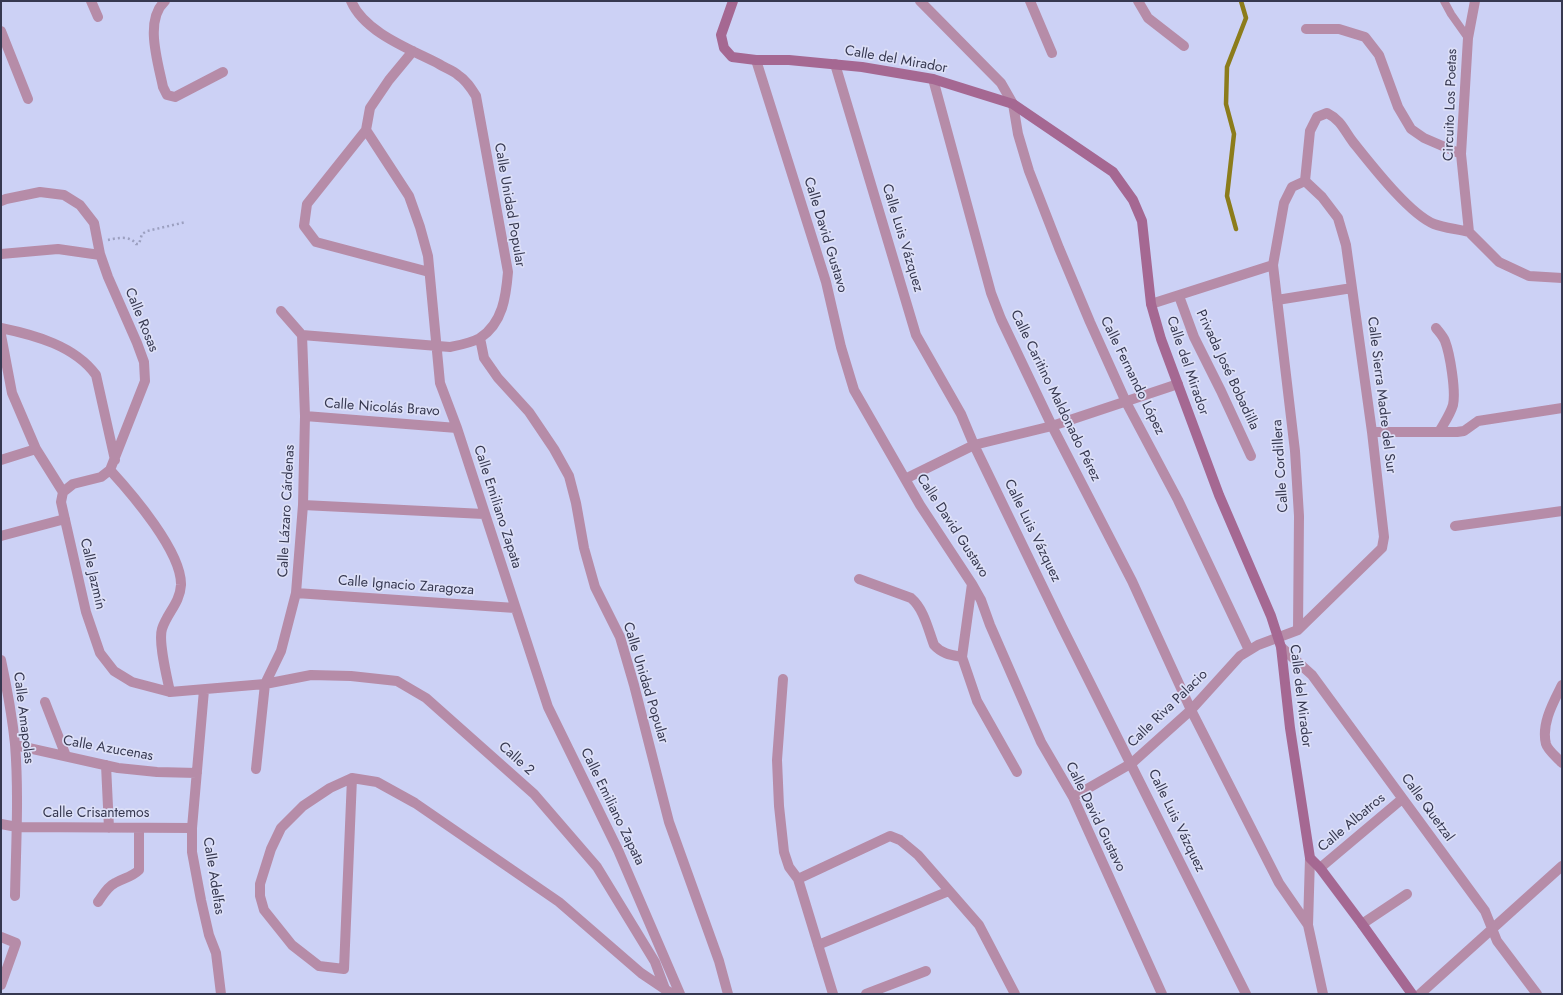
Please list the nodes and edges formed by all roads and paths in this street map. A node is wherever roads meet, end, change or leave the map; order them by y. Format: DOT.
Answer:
graph roads {
  1 [pos="92,1"];
  2 [pos="165,1"];
  3 [pos="351,1"];
  4 [pos="920,1"];
  5 [pos="1030,1"];
  6 [pos="1138,1"];
  7 [pos="1444,1"];
  8 [pos="1475,1"];
  9 [pos="731,2"];
  10 [pos="98,17"];
  11 [pos="1306,29"];
  12 [pos="1,32"];
  13 [pos="1468,38"];
  14 [pos="1184,46"];
  15 [pos="414,51"];
  16 [pos="1052,52"];
  17 [pos="756,60"];
  18 [pos="835,64"];
  19 [pos="223,72"];
  20 [pos="933,79"];
  21 [pos="28,99"];
  22 [pos="1013,104"];
  23 [pos="366,130"];
  24 [pos="1461,154"];
  25 [pos="1305,182"];
  26 [pos="4,200"];
  27 [pos="186,222"];
  28 [pos="1470,232"];
  29 [pos="98,242"];
  30 [pos="1,254"];
  31 [pos="100,255"];
  32 [pos="1273,265"];
  33 [pos="429,272"];
  34 [pos="1562,278"];
  35 [pos="1352,288"];
  36 [pos="1179,296"];
  37 [pos="1277,300"];
  38 [pos="1152,304"];
  39 [pos="281,311"];
  40 [pos="1,328"];
  41 [pos="1436,328"];
  42 [pos="302,334"];
  43 [pos="1,335"];
  44 [pos="480,338"];
  45 [pos="437,346"];
  46 [pos="1178,384"];
  47 [pos="1126,402"];
  48 [pos="1562,408"];
  49 [pos="305,416"];
  50 [pos="1052,426"];
  51 [pos="457,428"];
  52 [pos="1372,432"];
  53 [pos="1439,432"];
  54 [pos="974,445"];
  55 [pos="36,449"];
  56 [pos="1251,456"];
  57 [pos="1,460"];
  58 [pos="115,460"];
  59 [pos="110,470"];
  60 [pos="905,479"];
  61 [pos="63,492"];
  62 [pos="303,505"];
  63 [pos="1562,511"];
  64 [pos="484,514"];
  65 [pos="65,519"];
  66 [pos="1455,526"];
  67 [pos="1,536"];
  68 [pos="858,579"];
  69 [pos="972,584"];
  70 [pos="296,593"];
  71 [pos="515,608"];
  72 [pos="1298,630"];
  73 [pos="1280,642"];
  74 [pos="1249,650"];
  75 [pos="962,657"];
  76 [pos="1,660"];
  77 [pos="783,679"];
  78 [pos="265,684"];
  79 [pos="1562,686"];
  80 [pos="204,690"];
  81 [pos="170,692"];
  82 [pos="45,702"];
  83 [pos="1191,710"];
  84 [pos="15,745"];
  85 [pos="66,756"];
  86 [pos="1132,763"];
  87 [pos="1562,763"];
  88 [pos="106,765"];
  89 [pos="256,769"];
  90 [pos="1017,772"];
  91 [pos="196,773"];
  92 [pos="352,778"];
  93 [pos="1073,797"];
  94 [pos="1402,798"];
  95 [pos="1,824"];
  96 [pos="17,827"];
  97 [pos="109,828"];
  98 [pos="139,828"];
  99 [pos="192,828"];
  100 [pos="1310,858"];
  101 [pos="1562,866"];
  102 [pos="1320,868"];
  103 [pos="798,879"];
  104 [pos="949,891"];
  105 [pos="1408,894"];
  106 [pos="15,896"];
  107 [pos="98,902"];
  108 [pos="1362,924"];
  109 [pos="1308,925"];
  110 [pos="1492,928"];
  111 [pos="1,937"];
  112 [pos="818,945"];
  113 [pos="926,971"];
  114 [pos="1,984"];
  115 [pos="668,992"];
  116 [pos="221,994"];
  117 [pos="680,994"];
  118 [pos="728,994"];
  119 [pos="833,994"];
  120 [pos="866,994"];
  121 [pos="1015,994"];
  122 [pos="1162,994"];
  123 [pos="1246,994"];
  124 [pos="1323,994"];
  125 [pos="1412,994"];
  126 [pos="1420,994"];
  127 [pos="1537,994"];
  1 -- 10 [label="street"];
  2 -- 19 [label="street"];
  3 -- 15 [label="street, Calle Unidad Popular"];
  4 -- 22 [label="street"];
  5 -- 16 [label="street"];
  6 -- 14 [label="street"];
  7 -- 13 [label="lane"];
  8 -- 13 [label="street, Circuito Los Poetas"];
  9 -- 17 [label="street, Calle del Mirador"];
  11 -- 24 [label="street"];
  12 -- 21 [label="street"];
  13 -- 24 [label="street, Circuito Los Poetas"];
  15 -- 23 [label="street"];
  15 -- 44 [label="street, Calle Unidad Popular"];
  17 -- 18 [label="street, Calle del Mirador"];
  17 -- 60 [label="street, Calle David Gustavo"];
  18 -- 20 [label="street, Calle del Mirador"];
  18 -- 54 [label="street, Calle Luis Vázquez"];
  20 -- 22 [label="street, Calle del Mirador"];
  20 -- 50 [label="street, Calle Caritino Maldonado Pérez"];
  22 -- 38 [label="street, Calle del Mirador"];
  22 -- 47 [label="street, Calle Fernando López"];
  23 -- 33 [label="street, Calle Emiliano Zapata"];
  23 -- 33 [label="street"];
  24 -- 28 [label="street, Circuito Los Poetas"];
  25 -- 28 [label="street"];
  25 -- 32 [label="street, Calle Cordillera"];
  25 -- 35 [label="street, Calle Sierra Madre del Sur"];
  26 -- 29 [label="street, Calle Rosas"];
  27 -- 29 [label="path"];
  28 -- 34 [label="street"];
  29 -- 31 [label="street, Calle Rosas"];
  30 -- 31 [label="street"];
  31 -- 58 [label="street, Calle Rosas"];
  32 -- 36 [label="street"];
  32 -- 37 [label="street, Calle Cordillera"];
  33 -- 45 [label="street, Calle Emiliano Zapata"];
  35 -- 37 [label="street"];
  35 -- 52 [label="street, Calle Sierra Madre del Sur"];
  36 -- 38 [label="street"];
  36 -- 56 [label="street, Privada José Bobadilla"];
  37 -- 72 [label="street, Calle Cordillera"];
  38 -- 46 [label="street, Calle del Mirador"];
  39 -- 42 [label="street"];
  40 -- 58 [label="street"];
  41 -- 53 [label="street"];
  42 -- 45 [label="street"];
  42 -- 49 [label="street, Calle Lázaro Cárdenas"];
  43 -- 55 [label="street"];
  44 -- 45 [label="street"];
  44 -- 118 [label="street, Calle Unidad Popular"];
  45 -- 51 [label="street, Calle Emiliano Zapata"];
  46 -- 47 [label="street"];
  46 -- 73 [label="street, Calle del Mirador"];
  47 -- 50 [label="street"];
  47 -- 74 [label="street, Calle Fernando López"];
  48 -- 53 [label="street"];
  49 -- 51 [label="street, Calle Nicolás Bravo"];
  49 -- 62 [label="street, Calle Lázaro Cárdenas"];
  50 -- 54 [label="street"];
  50 -- 83 [label="street, Calle Caritino Maldonado Pérez"];
  51 -- 64 [label="street, Calle Emiliano Zapata"];
  52 -- 53 [label="street"];
  52 -- 72 [label="street, Calle Sierra Madre del Sur"];
  54 -- 60 [label="street"];
  54 -- 86 [label="street, Calle Luis Vázquez"];
  55 -- 57 [label="street"];
  55 -- 61 [label="street"];
  58 -- 59 [label="street, Calle Rosas"];
  59 -- 61 [label="street"];
  59 -- 81 [label="street"];
  60 -- 69 [label="street, Calle David Gustavo"];
  61 -- 65 [label="street, Calle Jazmín"];
  62 -- 64 [label="street"];
  62 -- 70 [label="street, Calle Lázaro Cárdenas"];
  63 -- 66 [label="street"];
  64 -- 71 [label="street, Calle Emiliano Zapata"];
  65 -- 67 [label="street"];
  65 -- 81 [label="street, Calle Jazmín"];
  68 -- 75 [label="street"];
  69 -- 75 [label="street"];
  69 -- 93 [label="street, Calle David Gustavo"];
  70 -- 71 [label="street, Calle Ignacio Zaragoza"];
  70 -- 78 [label="street, Calle Lázaro Cárdenas"];
  71 -- 117 [label="street, Calle Emiliano Zapata"];
  72 -- 73 [label="street"];
  73 -- 74 [label="street, Calle Riva Palacio"];
  73 -- 94 [label="street, Calle Quetzal"];
  73 -- 100 [label="street, Calle del Mirador"];
  74 -- 83 [label="street, Calle Riva Palacio"];
  75 -- 90 [label="street"];
  76 -- 84 [label="street, Calle Amapolas"];
  77 -- 103 [label="street"];
  78 -- 80 [label="street, Calle Jazmín"];
  78 -- 89 [label="street, Calle Lázaro Cárdenas"];
  78 -- 115 [label="street, Calle 2"];
  79 -- 87 [label="street"];
  80 -- 81 [label="street, Calle Jazmín"];
  80 -- 91 [label="street, Calle Adelfas"];
  82 -- 85 [label="street"];
  83 -- 86 [label="street, Calle Riva Palacio"];
  83 -- 109 [label="street, Calle Caritino Maldonado Pérez"];
  84 -- 85 [label="street, Calle Azucenas"];
  84 -- 96 [label="street, Calle Amapolas"];
  85 -- 88 [label="street, Calle Azucenas"];
  86 -- 93 [label="street, Calle Riva Palacio"];
  86 -- 123 [label="street, Calle Luis Vázquez"];
  88 -- 91 [label="street, Calle Azucenas"];
  88 -- 97 [label="street"];
  91 -- 99 [label="street, Calle Adelfas"];
  92 -- 92 [label="street"];
  92 -- 115 [label="street"];
  93 -- 122 [label="street, Calle David Gustavo"];
  94 -- 102 [label="street, Calle Albatros"];
  94 -- 110 [label="street, Calle Quetzal"];
  95 -- 96 [label="street, Calle Crisantemos"];
  96 -- 97 [label="street, Calle Crisantemos"];
  96 -- 106 [label="street, Calle Amapolas"];
  97 -- 98 [label="street, Calle Crisantemos"];
  98 -- 99 [label="street, Calle Crisantemos"];
  98 -- 107 [label="street"];
  99 -- 116 [label="street, Calle Adelfas"];
  100 -- 102 [label="street"];
  100 -- 109 [label="street"];
  101 -- 110 [label="street"];
  102 -- 108 [label="street"];
  103 -- 104 [label="street"];
  103 -- 112 [label="street"];
  104 -- 112 [label="street"];
  104 -- 121 [label="street"];
  105 -- 108 [label="street"];
  108 -- 125 [label="street"];
  109 -- 124 [label="street"];
  110 -- 126 [label="street"];
  110 -- 127 [label="street, Calle Quetzal"];
  111 -- 114 [label="street"];
  112 -- 119 [label="street"];
  113 -- 120 [label="street"];
}
